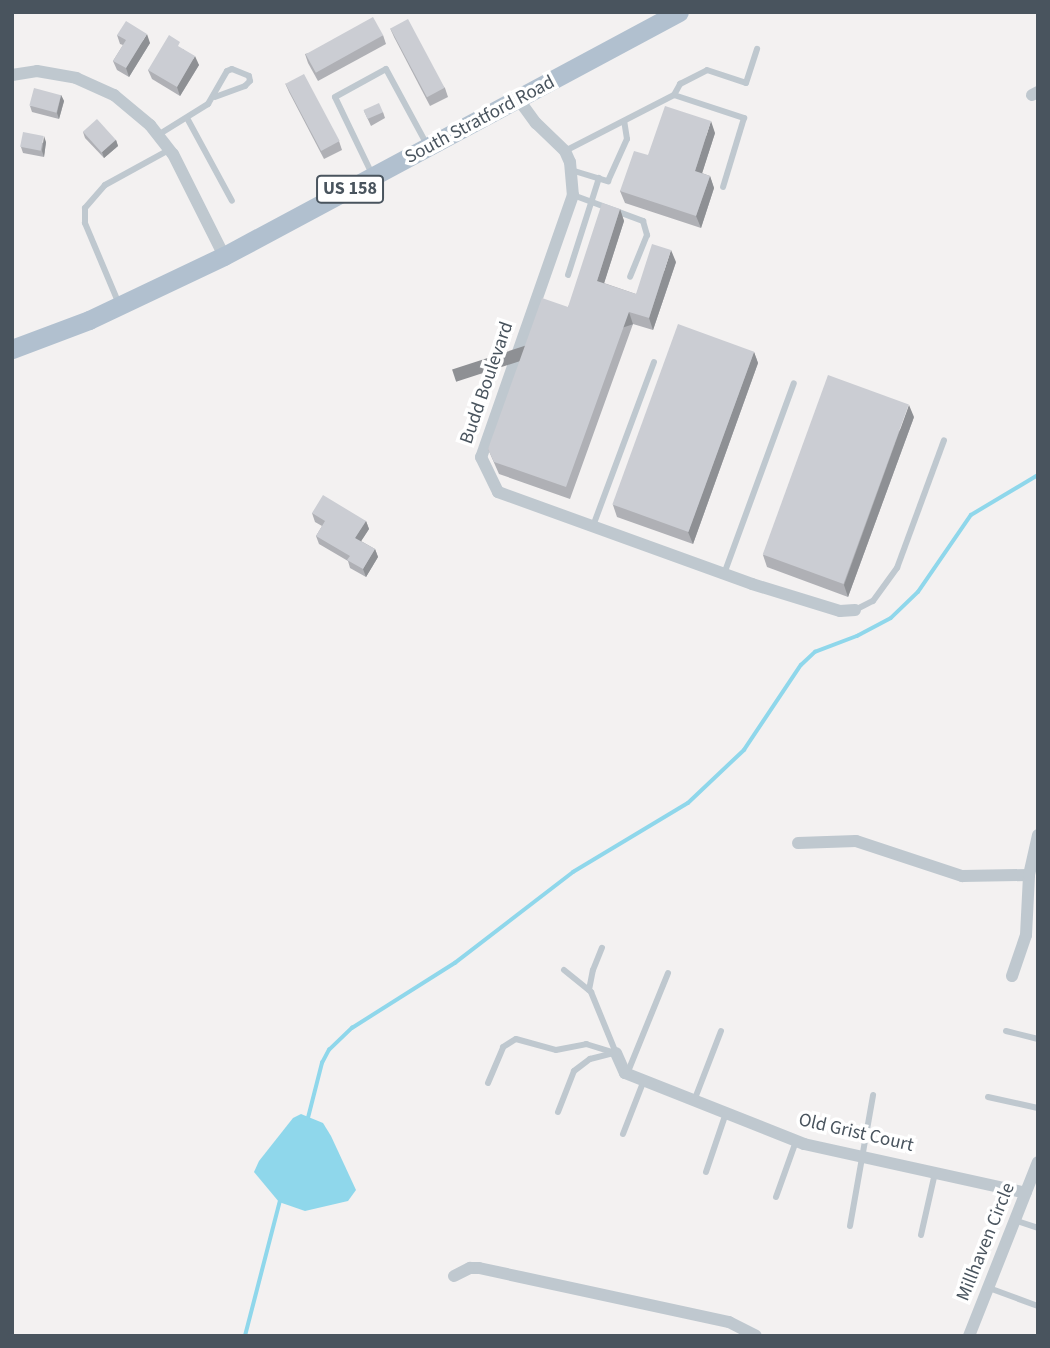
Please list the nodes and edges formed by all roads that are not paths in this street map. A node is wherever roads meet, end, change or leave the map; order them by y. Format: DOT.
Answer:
graph roads {
  1 [pos="680,12"];
  2 [pos="757,49"];
  3 [pos="12,75"];
  4 [pos="674,95"];
  5 [pos="215,97"];
  6 [pos="519,100"];
  7 [pos="187,118"];
  8 [pos="624,121"];
  9 [pos="158,135"];
  10 [pos="429,148"];
  11 [pos="170,149"];
  12 [pos="565,151"];
  13 [pos="571,170"];
  14 [pos="373,177"];
  15 [pos="599,178"];
  16 [pos="723,187"];
  17 [pos="573,195"];
  18 [pos="592,200"];
  19 [pos="232,201"];
  20 [pos="224,256"];
  21 [pos="568,275"];
  22 [pos="630,277"];
  23 [pos="120,306"];
  24 [pos="12,349"];
  25 [pos="653,362"];
  26 [pos="794,383"];
  27 [pos="944,440"];
  28 [pos="593,526"];
  29 [pos="724,574"];
  30 [pos="855,610"];
  31 [pos="1038,835"];
  32 [pos="798,843"];
  33 [pos="1029,875"];
  34 [pos="602,948"];
  35 [pos="564,970"];
  36 [pos="668,973"];
  37 [pos="1012,976"];
  38 [pos="589,990"];
  39 [pos="721,1031"];
  40 [pos="1006,1031"];
  41 [pos="1038,1039"];
  42 [pos="616,1053"];
  43 [pos="628,1074"];
  44 [pos="644,1080"];
  45 [pos="488,1083"];
  46 [pos="873,1095"];
  47 [pos="988,1097"];
  48 [pos="694,1101"];
  49 [pos="1038,1108"];
  50 [pos="558,1112"];
  51 [pos="726,1113"];
  52 [pos="623,1134"];
  53 [pos="796,1141"];
  54 [pos="862,1155"];
  55 [pos="1038,1162"];
  56 [pos="935,1171"];
  57 [pos="706,1172"];
  58 [pos="1026,1193"];
  59 [pos="776,1197"];
  60 [pos="1017,1221"];
  61 [pos="850,1226"];
  62 [pos="1038,1228"];
  63 [pos="921,1235"];
  64 [pos="454,1276"];
  65 [pos="989,1287"];
  66 [pos="1038,1306"];
  67 [pos="756,1336"];
  68 [pos="969,1336"];
  1 -- 6 [label="main road, South Stratford Road / US 158"];
  2 -- 4 [label="lane"];
  3 -- 9 [label="street"];
  4 -- 8 [label="lane"];
  4 -- 16 [label="lane"];
  5 -- 5 [label="lane"];
  5 -- 7 [label="lane"];
  6 -- 10 [label="main road, South Stratford Road / US 158"];
  6 -- 12 [label="street, Budd Boulevard"];
  7 -- 9 [label="lane"];
  7 -- 19 [label="lane"];
  8 -- 12 [label="lane"];
  8 -- 15 [label="lane"];
  9 -- 11 [label="street"];
  10 -- 14 [label="main road, South Stratford Road / US 158"];
  10 -- 14 [label="lane"];
  11 -- 20 [label="street"];
  11 -- 23 [label="lane"];
  12 -- 13 [label="street, Budd Boulevard"];
  13 -- 15 [label="lane"];
  13 -- 17 [label="street, Budd Boulevard"];
  14 -- 20 [label="main road, South Stratford Road / US 158"];
  15 -- 18 [label="lane"];
  17 -- 18 [label="lane"];
  17 -- 28 [label="street, Budd Boulevard"];
  18 -- 21 [label="lane"];
  18 -- 22 [label="lane"];
  20 -- 23 [label="main road, South Stratford Road / US 158"];
  23 -- 24 [label="main road, South Stratford Road / US 158"];
  25 -- 28 [label="lane"];
  26 -- 29 [label="lane"];
  27 -- 30 [label="lane"];
  28 -- 29 [label="street, Budd Boulevard"];
  29 -- 30 [label="street, Budd Boulevard"];
  31 -- 33 [label="street"];
  32 -- 33 [label="street"];
  33 -- 37 [label="street"];
  34 -- 38 [label="lane"];
  35 -- 38 [label="lane"];
  36 -- 43 [label="lane"];
  38 -- 42 [label="lane"];
  39 -- 48 [label="lane"];
  40 -- 41 [label="lane"];
  42 -- 43 [label="street"];
  42 -- 45 [label="lane"];
  42 -- 50 [label="lane"];
  43 -- 44 [label="street, Old Grist Court"];
  44 -- 48 [label="street, Old Grist Court"];
  44 -- 52 [label="lane"];
  46 -- 54 [label="lane"];
  47 -- 49 [label="lane"];
  48 -- 51 [label="street, Old Grist Court"];
  51 -- 53 [label="street, Old Grist Court"];
  51 -- 57 [label="lane"];
  53 -- 54 [label="street, Old Grist Court"];
  53 -- 59 [label="lane"];
  54 -- 56 [label="street, Old Grist Court"];
  54 -- 61 [label="lane"];
  55 -- 58 [label="street, Millhaven Circle"];
  56 -- 58 [label="street, Old Grist Court"];
  56 -- 63 [label="lane"];
  58 -- 60 [label="street, Millhaven Circle"];
  60 -- 62 [label="lane"];
  60 -- 65 [label="street, Millhaven Circle"];
  64 -- 67 [label="street"];
  65 -- 66 [label="lane"];
  65 -- 68 [label="street, Millhaven Circle"];
}
